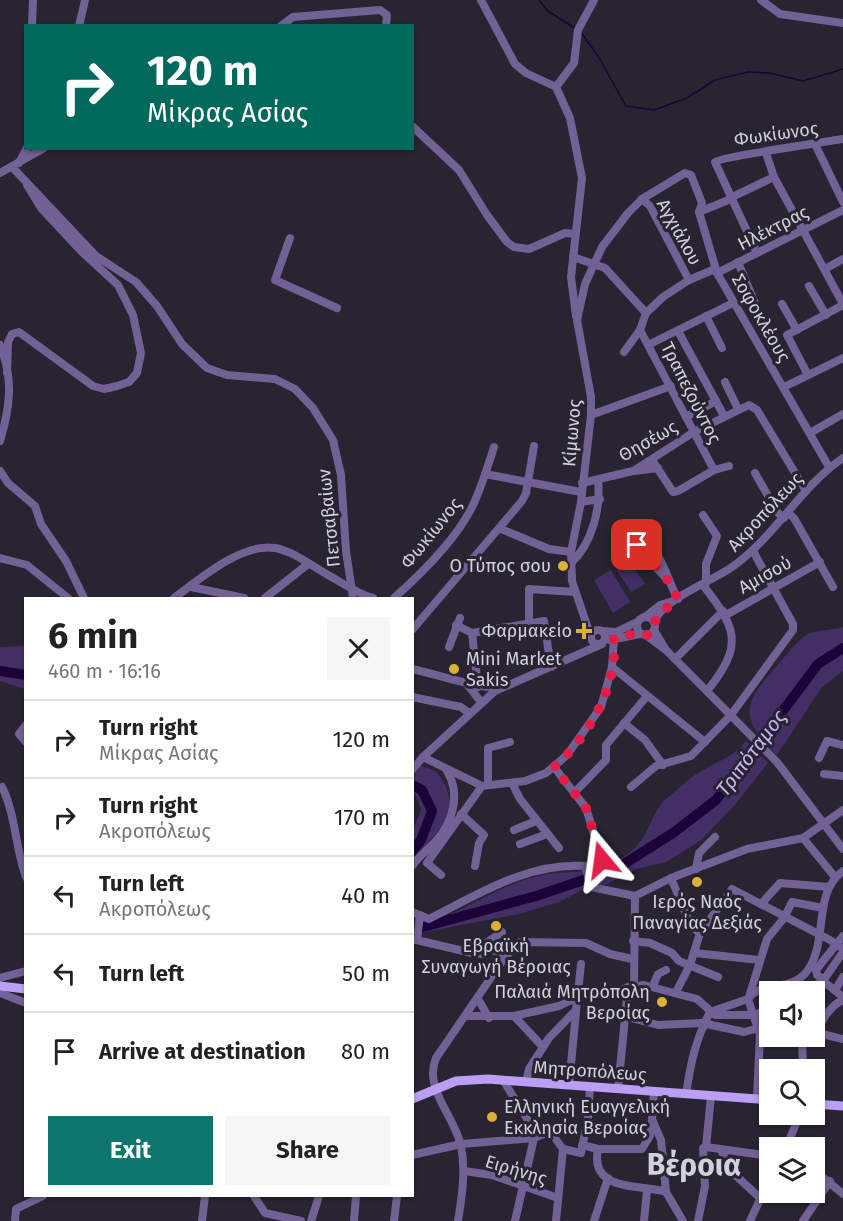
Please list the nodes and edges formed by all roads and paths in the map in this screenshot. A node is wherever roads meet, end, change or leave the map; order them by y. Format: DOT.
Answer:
graph roads {
  1 [pos="33,0"];
  2 [pos="85,0"];
  3 [pos="481,0"];
  4 [pos="594,0"];
  5 [pos="761,0"];
  6 [pos="843,23"];
  7 [pos="32,24"];
  8 [pos="79,24"];
  9 [pos="284,24"];
  10 [pos="386,24"];
  11 [pos="556,87"];
  12 [pos="414,128"];
  13 [pos="843,140"];
  14 [pos="815,144"];
  15 [pos="26,150"];
  16 [pos="41,150"];
  17 [pos="766,153"];
  18 [pos="15,166"];
  19 [pos="0,173"];
  20 [pos="774,177"];
  21 [pos="26,184"];
  22 [pos="840,187"];
  23 [pos="730,198"];
  24 [pos="642,199"];
  25 [pos="843,202"];
  26 [pos="843,210"];
  27 [pos="699,212"];
  28 [pos="802,230"];
  29 [pos="575,234"];
  30 [pos="290,238"];
  31 [pos="757,253"];
  32 [pos="573,257"];
  33 [pos="843,260"];
  34 [pos="738,262"];
  35 [pos="592,264"];
  36 [pos="825,269"];
  37 [pos="716,271"];
  38 [pos="688,280"];
  39 [pos="809,286"];
  40 [pos="733,303"];
  41 [pos="755,303"];
  42 [pos="782,304"];
  43 [pos="843,304"];
  44 [pos="337,308"];
  45 [pos="646,314"];
  46 [pos="826,315"];
  47 [pos="706,316"];
  48 [pos="577,320"];
  49 [pos="640,330"];
  50 [pos="797,330"];
  51 [pos="678,331"];
  52 [pos="650,344"];
  53 [pos="0,345"];
  54 [pos="722,348"];
  55 [pos="624,352"];
  56 [pos="843,358"];
  57 [pos="7,373"];
  58 [pos="808,375"];
  59 [pos="725,382"];
  60 [pos="671,386"];
  61 [pos="784,387"];
  62 [pos="716,401"];
  63 [pos="738,409"];
  64 [pos="843,414"];
  65 [pos="591,415"];
  66 [pos="724,416"];
  67 [pos="686,417"];
  68 [pos="694,432"];
  69 [pos="810,433"];
  70 [pos="0,441"];
  71 [pos="534,446"];
  72 [pos="494,447"];
  73 [pos="843,458"];
  74 [pos="652,460"];
  75 [pos="729,466"];
  76 [pos="829,467"];
  77 [pos="658,468"];
  78 [pos="714,470"];
  79 [pos="0,471"];
  80 [pos="633,471"];
  81 [pos="755,473"];
  82 [pos="485,474"];
  83 [pos="598,481"];
  84 [pos="528,483"];
  85 [pos="582,488"];
  86 [pos="806,491"];
  87 [pos="600,499"];
  88 [pos="581,502"];
  89 [pos="703,515"];
  90 [pos="786,516"];
  91 [pos="501,529"];
  92 [pos="645,531"];
  93 [pos="631,536"];
  94 [pos="753,551"];
  95 [pos="571,552"];
  96 [pos="0,558"];
  97 [pos="820,562"];
  98 [pos="571,563"];
  99 [pos="308,564"];
  100 [pos="667,579"];
  101 [pos="704,584"];
  102 [pos="190,587"];
  103 [pos="352,587"];
  104 [pos="833,587"];
  105 [pos="773,588"];
  106 [pos="574,592"];
  107 [pos="67,597"];
  108 [pos="82,597"];
  109 [pos="175,597"];
  110 [pos="239,597"];
  111 [pos="266,597"];
  112 [pos="354,597"];
  113 [pos="370,597"];
  114 [pos="395,597"];
  115 [pos="676,600"];
  116 [pos="581,606"];
  117 [pos="724,613"];
  118 [pos="645,617"];
  119 [pos="637,622"];
  120 [pos="529,624"];
  121 [pos="654,626"];
  122 [pos="414,628"];
  123 [pos="600,630"];
  124 [pos="472,633"];
  125 [pos="643,635"];
  126 [pos="591,637"];
  127 [pos="614,638"];
  128 [pos="602,643"];
  129 [pos="449,647"];
  130 [pos="666,650"];
  131 [pos="582,653"];
  132 [pos="675,659"];
  133 [pos="551,667"];
  134 [pos="612,667"];
  135 [pos="414,669"];
  136 [pos="461,680"];
  137 [pos="478,687"];
  138 [pos="499,688"];
  139 [pos="707,691"];
  140 [pos="647,696"];
  141 [pos="414,697"];
  142 [pos="481,698"];
  143 [pos="471,711"];
  144 [pos="731,715"];
  145 [pos="624,723"];
  146 [pos="24,728"];
  147 [pos="24,740"];
  148 [pos="510,742"];
  149 [pos="705,742"];
  150 [pos="843,745"];
  151 [pos="418,758"];
  152 [pos="819,758"];
  153 [pos="663,765"];
  154 [pos="554,767"];
  155 [pos="446,770"];
  156 [pos="824,774"];
  157 [pos="843,776"];
  158 [pos="512,783"];
  159 [pos="485,786"];
  160 [pos="2,787"];
  161 [pos="631,787"];
  162 [pos="575,792"];
  163 [pos="843,810"];
  164 [pos="461,813"];
  165 [pos="536,821"];
  166 [pos="823,825"];
  167 [pos="514,830"];
  168 [pos="547,834"];
  169 [pos="715,837"];
  170 [pos="803,838"];
  171 [pos="520,844"];
  172 [pos="559,848"];
  173 [pos="843,849"];
  174 [pos="602,860"];
  175 [pos="414,864"];
  176 [pos="475,866"];
  177 [pos="696,869"];
  178 [pos="24,871"];
  179 [pos="843,871"];
  180 [pos="441,874"];
  181 [pos="671,878"];
  182 [pos="835,878"];
  183 [pos="829,887"];
  184 [pos="635,896"];
  185 [pos="761,904"];
  186 [pos="822,908"];
  187 [pos="416,914"];
  188 [pos="784,918"];
  189 [pos="501,932"];
  190 [pos="700,933"];
  191 [pos="822,936"];
  192 [pos="843,936"];
  193 [pos="415,939"];
  194 [pos="633,941"];
  195 [pos="836,943"];
  196 [pos="843,951"];
  197 [pos="695,952"];
  198 [pos="472,953"];
  199 [pos="505,957"];
  200 [pos="632,959"];
  201 [pos="759,960"];
  202 [pos="581,964"];
  203 [pos="690,965"];
  204 [pos="666,970"];
  205 [pos="24,971"];
  206 [pos="718,976"];
  207 [pos="843,977"];
  208 [pos="0,978"];
  209 [pos="823,980"];
  210 [pos="799,981"];
  211 [pos="0,986"];
  212 [pos="631,986"];
  213 [pos="653,986"];
  214 [pos="24,989"];
  215 [pos="835,990"];
  216 [pos="759,991"];
  217 [pos="676,992"];
  218 [pos="0,993"];
  219 [pos="578,997"];
  220 [pos="843,998"];
  221 [pos="478,999"];
  222 [pos="748,999"];
  223 [pos="24,1003"];
  224 [pos="576,1010"];
  225 [pos="710,1012"];
  226 [pos="759,1013"];
  227 [pos="754,1015"];
  228 [pos="465,1016"];
  229 [pos="514,1016"];
  230 [pos="489,1017"];
  231 [pos="627,1017"];
  232 [pos="825,1017"];
  233 [pos="702,1023"];
  234 [pos="759,1028"];
  235 [pos="825,1034"];
  236 [pos="843,1039"];
  237 [pos="543,1047"];
  238 [pos="761,1047"];
  239 [pos="503,1080"];
  240 [pos="526,1082"];
  241 [pos="569,1085"];
  242 [pos="590,1087"];
  243 [pos="436,1089"];
  244 [pos="618,1089"];
  245 [pos="654,1092"];
  246 [pos="686,1094"];
  247 [pos="711,1096"];
  248 [pos="414,1098"];
  249 [pos="757,1099"];
  250 [pos="825,1105"];
  251 [pos="843,1106"];
  252 [pos="652,1119"];
  253 [pos="534,1138"];
  254 [pos="461,1144"];
  255 [pos="706,1147"];
  256 [pos="563,1149"];
  257 [pos="581,1149"];
  258 [pos="598,1149"];
  259 [pos="721,1150"];
  260 [pos="414,1155"];
  261 [pos="759,1155"];
  262 [pos="464,1171"];
  263 [pos="608,1178"];
  264 [pos="825,1178"];
  265 [pos="830,1181"];
  266 [pos="523,1188"];
  267 [pos="647,1190"];
  268 [pos="666,1192"];
  269 [pos="843,1194"];
  270 [pos="41,1197"];
  271 [pos="207,1197"];
  272 [pos="254,1197"];
  273 [pos="319,1197"];
  274 [pos="356,1197"];
  275 [pos="361,1197"];
  276 [pos="397,1197"];
  277 [pos="759,1197"];
  278 [pos="558,1198"];
  279 [pos="264,1217"];
  280 [pos="202,1219"];
  281 [pos="806,1220"];
  282 [pos="15,1221"];
  283 [pos="193,1221"];
  284 [pos="301,1221"];
  285 [pos="311,1221"];
  286 [pos="354,1221"];
  287 [pos="360,1221"];
  288 [pos="394,1221"];
  289 [pos="458,1221"];
  290 [pos="515,1221"];
  291 [pos="556,1221"];
  292 [pos="594,1221"];
  293 [pos="644,1221"];
  294 [pos="683,1221"];
  295 [pos="699,1221"];
  296 [pos="750,1221"];
  1 -- 7 [label="street"];
  2 -- 8 [label="street"];
  3 -- 11 [label="street"];
  4 -- 11 [label="street"];
  5 -- 6 [label="street"];
  9 -- 10 [label="street"];
  11 -- 29 [label="street"];
  12 -- 29 [label="street"];
  13 -- 14 [label="street, Φωκίωνος"];
  14 -- 17 [label="street, Φωκίωνος"];
  14 -- 22 [label="street"];
  15 -- 18 [label="street"];
  16 -- 18 [label="street"];
  17 -- 20 [label="street"];
  17 -- 23 [label="street, Φωκίωνος"];
  18 -- 19 [label="street"];
  18 -- 21 [label="street, Πετσαβαίων"];
  20 -- 23 [label="street"];
  20 -- 28 [label="street"];
  21 -- 57 [label="street"];
  21 -- 103 [label="street, Πετσαβαίων"];
  22 -- 25 [label="street"];
  23 -- 27 [label="street"];
  23 -- 31 [label="street"];
  24 -- 27 [label="street, Σοφοκλέους"];
  24 -- 35 [label="street"];
  24 -- 38 [label="street, Αγχιάλου"];
  26 -- 28 [label="street, Ηλέκτρας"];
  27 -- 37 [label="street, Σοφοκλέους"];
  28 -- 31 [label="street, Ηλέκτρας"];
  28 -- 36 [label="street"];
  29 -- 32 [label="street"];
  30 -- 44 [label="street"];
  31 -- 34 [label="street, Ηλέκτρας"];
  32 -- 35 [label="street"];
  32 -- 48 [label="street"];
  33 -- 36 [label="street"];
  34 -- 37 [label="street, Ηλέκτρας"];
  34 -- 41 [label="street"];
  35 -- 45 [label="street"];
  35 -- 48 [label="street, Κίμωνος"];
  36 -- 43 [label="street"];
  37 -- 38 [label="street, Ηλέκτρας"];
  37 -- 40 [label="street, Σοφοκλέους"];
  38 -- 45 [label="street, Ηλέκτρας"];
  39 -- 46 [label="street"];
  40 -- 47 [label="street"];
  40 -- 61 [label="street, Σοφοκλέους"];
  42 -- 50 [label="street"];
  43 -- 46 [label="street"];
  45 -- 49 [label="street, Ηλέκτρας"];
  46 -- 50 [label="street"];
  47 -- 51 [label="street"];
  47 -- 54 [label="street"];
  48 -- 65 [label="street, Κίμωνος"];
  49 -- 52 [label="street, Τραπεζούντος"];
  49 -- 55 [label="street, Ηλέκτρας"];
  50 -- 58 [label="street"];
  51 -- 52 [label="street"];
  51 -- 62 [label="street"];
  52 -- 60 [label="street, Τραπεζούντος"];
  53 -- 57 [label="street"];
  56 -- 58 [label="street"];
  57 -- 70 [label="street"];
  58 -- 61 [label="street"];
  59 -- 63 [label="street"];
  60 -- 65 [label="street"];
  60 -- 67 [label="street, Τραπεζούντος"];
  61 -- 69 [label="street, Σοφοκλέους"];
  62 -- 66 [label="street"];
  62 -- 67 [label="street"];
  63 -- 66 [label="street, Θησέως"];
  63 -- 86 [label="street, Θησέως"];
  64 -- 69 [label="street"];
  65 -- 85 [label="street, Κίμωνος"];
  66 -- 68 [label="street, Θησέως"];
  67 -- 68 [label="street, Τραπεζούντος"];
  68 -- 74 [label="street, Θησέως"];
  68 -- 78 [label="street, Τραπεζούντος"];
  69 -- 76 [label="street, Σοφοκλέους"];
  71 -- 84 [label="street"];
  72 -- 82 [label="street, Φωκίωνος"];
  73 -- 76 [label="street, Ακροπόλεως"];
  74 -- 77 [label="street"];
  74 -- 80 [label="street, Θησέως"];
  75 -- 78 [label="street"];
  76 -- 86 [label="street, Ακροπόλεως"];
  77 -- 78 [label="street"];
  77 -- 80 [label="street"];
  79 -- 108 [label="street"];
  80 -- 83 [label="street, Θησέως"];
  81 -- 90 [label="street"];
  82 -- 84 [label="street, Θησέως"];
  82 -- 114 [label="street, Φωκίωνος"];
  83 -- 85 [label="street, Θησέως"];
  83 -- 87 [label="street"];
  84 -- 85 [label="street, Θησέως"];
  84 -- 91 [label="street"];
  85 -- 88 [label="street, Κίμωνος"];
  86 -- 90 [label="street, Ακροπόλεως"];
  87 -- 88 [label="street"];
  87 -- 98 [label="street"];
  88 -- 95 [label="street, Κίμωνος"];
  89 -- 101 [label="street"];
  90 -- 94 [label="street, Ακροπόλεως"];
  90 -- 97 [label="street"];
  91 -- 95 [label="street"];
  91 -- 122 [label="street"];
  92 -- 100 [label="street"];
  93 -- 100 [label="street"];
  94 -- 101 [label="street, Ακροπόλεως"];
  94 -- 105 [label="street"];
  95 -- 98 [label="street, Κίμωνος"];
  96 -- 107 [label="street"];
  97 -- 104 [label="street"];
  97 -- 105 [label="street, Αμισού"];
  98 -- 106 [label="street, Κίμωνος"];
  99 -- 102 [label="street"];
  99 -- 103 [label="street"];
  99 -- 111 [label="street"];
  100 -- 115 [label="street"];
  101 -- 115 [label="street, Ακροπόλεως"];
  101 -- 117 [label="street"];
  102 -- 109 [label="street"];
  102 -- 110 [label="street"];
  103 -- 112 [label="street, Πετσαβαίων"];
  103 -- 113 [label="street"];
  105 -- 117 [label="street, Αμισού"];
  105 -- 144 [label="street"];
  106 -- 116 [label="street, Κίμωνος"];
  106 -- 120 [label="street"];
  115 -- 118 [label="street, Ακροπόλεως"];
  115 -- 121 [label="street, Ακροπόλεως"];
  116 -- 123 [label="street, Κίμωνος"];
  116 -- 126 [label="street, Κίμωνος"];
  117 -- 132 [label="street, Αμισού"];
  117 -- 139 [label="street"];
  118 -- 119 [label="street, Ακροπόλεως"];
  118 -- 121 [label="street"];
  119 -- 123 [label="street"];
  119 -- 125 [label="street"];
  120 -- 124 [label="street"];
  120 -- 133 [label="street"];
  121 -- 125 [label="street, Ακροπόλεως"];
  121 -- 130 [label="street"];
  123 -- 126 [label="street"];
  123 -- 128 [label="street"];
  124 -- 129 [label="street"];
  124 -- 137 [label="street"];
  125 -- 127 [label="street"];
  125 -- 130 [label="street"];
  126 -- 128 [label="street"];
  126 -- 131 [label="street"];
  127 -- 128 [label="street"];
  127 -- 134 [label="street"];
  128 -- 131 [label="street"];
  130 -- 132 [label="street"];
  131 -- 133 [label="street"];
  132 -- 139 [label="street"];
  133 -- 138 [label="street"];
  134 -- 140 [label="street"];
  134 -- 154 [label="street"];
  135 -- 136 [label="street"];
  136 -- 137 [label="street"];
  136 -- 142 [label="street"];
  137 -- 138 [label="street"];
  137 -- 142 [label="street"];
  138 -- 142 [label="street"];
  139 -- 144 [label="street"];
  140 -- 145 [label="street"];
  140 -- 149 [label="street"];
  141 -- 143 [label="street"];
  142 -- 143 [label="street"];
  143 -- 151 [label="street"];
  144 -- 149 [label="street"];
  144 -- 166 [label="street"];
  145 -- 153 [label="street"];
  145 -- 162 [label="street"];
  146 -- 147 [label="street"];
  148 -- 159 [label="street"];
  149 -- 153 [label="street"];
  150 -- 152 [label="street"];
  151 -- 155 [label="street"];
  153 -- 161 [label="street"];
  154 -- 158 [label="street"];
  154 -- 162 [label="street"];
  155 -- 159 [label="street"];
  155 -- 175 [label="street"];
  156 -- 157 [label="street"];
  158 -- 159 [label="street"];
  158 -- 165 [label="street"];
  159 -- 164 [label="street"];
  160 -- 178 [label="street"];
  162 -- 174 [label="street"];
  163 -- 166 [label="street"];
  164 -- 176 [label="street"];
  164 -- 180 [label="street"];
  165 -- 167 [label="street"];
  165 -- 168 [label="street"];
  166 -- 170 [label="street"];
  166 -- 173 [label="street"];
  168 -- 171 [label="street"];
  168 -- 172 [label="street"];
  169 -- 177 [label="street"];
  170 -- 177 [label="street"];
  170 -- 182 [label="street"];
  177 -- 181 [label="street"];
  179 -- 182 [label="street"];
  181 -- 184 [label="street"];
  181 -- 190 [label="street"];
  182 -- 183 [label="street"];
  183 -- 185 [label="street"];
  183 -- 186 [label="street"];
  184 -- 187 [label="street"];
  184 -- 194 [label="street"];
  185 -- 188 [label="street"];
  185 -- 190 [label="street"];
  186 -- 188 [label="street"];
  186 -- 191 [label="street"];
  187 -- 193 [label="street"];
  188 -- 191 [label="street"];
  188 -- 201 [label="street"];
  189 -- 198 [label="street"];
  190 -- 197 [label="street"];
  191 -- 195 [label="street"];
  191 -- 210 [label="street"];
  192 -- 195 [label="street"];
  193 -- 198 [label="street"];
  194 -- 200 [label="street"];
  194 -- 203 [label="street"];
  195 -- 196 [label="street"];
  195 -- 209 [label="street"];
  196 -- 209 [label="street"];
  197 -- 201 [label="street"];
  197 -- 203 [label="street"];
  198 -- 199 [label="street"];
  199 -- 200 [label="street"];
  199 -- 221 [label="street"];
  200 -- 212 [label="street"];
  201 -- 222 [label="street"];
  202 -- 219 [label="street"];
  203 -- 206 [label="street"];
  203 -- 217 [label="street"];
  204 -- 213 [label="street"];
  205 -- 208 [label="street"];
  207 -- 215 [label="street"];
  209 -- 215 [label="street"];
  211 -- 214 [label="main road"];
  212 -- 213 [label="street"];
  212 -- 219 [label="street"];
  212 -- 231 [label="street"];
  213 -- 217 [label="street"];
  215 -- 220 [label="street"];
  216 -- 222 [label="street"];
  217 -- 225 [label="street"];
  218 -- 223 [label="street"];
  219 -- 224 [label="street"];
  219 -- 229 [label="street"];
  220 -- 232 [label="street"];
  221 -- 228 [label="street"];
  221 -- 230 [label="street"];
  222 -- 225 [label="street"];
  222 -- 227 [label="street"];
  224 -- 237 [label="street"];
  224 -- 241 [label="street"];
  225 -- 227 [label="street"];
  225 -- 233 [label="street"];
  226 -- 227 [label="street"];
  227 -- 234 [label="street"];
  228 -- 230 [label="street"];
  228 -- 243 [label="street"];
  229 -- 230 [label="street"];
  229 -- 237 [label="street"];
  231 -- 233 [label="street"];
  231 -- 244 [label="street"];
  233 -- 234 [label="street"];
  233 -- 246 [label="street"];
  235 -- 236 [label="street"];
  237 -- 240 [label="street"];
  238 -- 249 [label="street"];
  239 -- 240 [label="main road, Μητροπόλεως"];
  239 -- 243 [label="main road, Μητροπόλεως"];
  239 -- 253 [label="street"];
  240 -- 241 [label="main road, Μητροπόλεως"];
  241 -- 242 [label="main road, Μητροπόλεως"];
  242 -- 244 [label="main road, Μητροπόλεως"];
  242 -- 257 [label="street"];
  243 -- 248 [label="main road, Μητροπόλεως"];
  243 -- 254 [label="street"];
  244 -- 245 [label="main road, Μητροπόλεως"];
  245 -- 246 [label="main road, Μητροπόλεως"];
  245 -- 252 [label="street"];
  246 -- 247 [label="main road, Μητροπόλεως"];
  247 -- 249 [label="main road, Μητροπόλεως"];
  247 -- 255 [label="street"];
  250 -- 251 [label="main road"];
  252 -- 258 [label="street"];
  252 -- 268 [label="street"];
  253 -- 254 [label="street"];
  253 -- 256 [label="street"];
  253 -- 266 [label="street"];
  254 -- 260 [label="street"];
  254 -- 262 [label="street"];
  255 -- 259 [label="street"];
  255 -- 295 [label="street"];
  256 -- 257 [label="street"];
  256 -- 278 [label="street"];
  257 -- 258 [label="street"];
  258 -- 263 [label="street"];
  259 -- 261 [label="street"];
  259 -- 277 [label="street"];
  262 -- 266 [label="street, Ειρήνης"];
  262 -- 289 [label="street"];
  263 -- 267 [label="street"];
  263 -- 292 [label="street"];
  264 -- 265 [label="street"];
  265 -- 269 [label="street"];
  265 -- 281 [label="street"];
  266 -- 278 [label="street, Ειρήνης"];
  266 -- 290 [label="street"];
  267 -- 268 [label="street"];
  267 -- 293 [label="street"];
  268 -- 294 [label="street"];
  270 -- 282 [label="street"];
  271 -- 280 [label="street"];
  272 -- 279 [label="street"];
  273 -- 285 [label="street"];
  274 -- 286 [label="street"];
  275 -- 287 [label="street"];
  276 -- 288 [label="street"];
  277 -- 296 [label="street"];
  278 -- 291 [label="street"];
  279 -- 284 [label="street"];
  280 -- 283 [label="street"];
}
